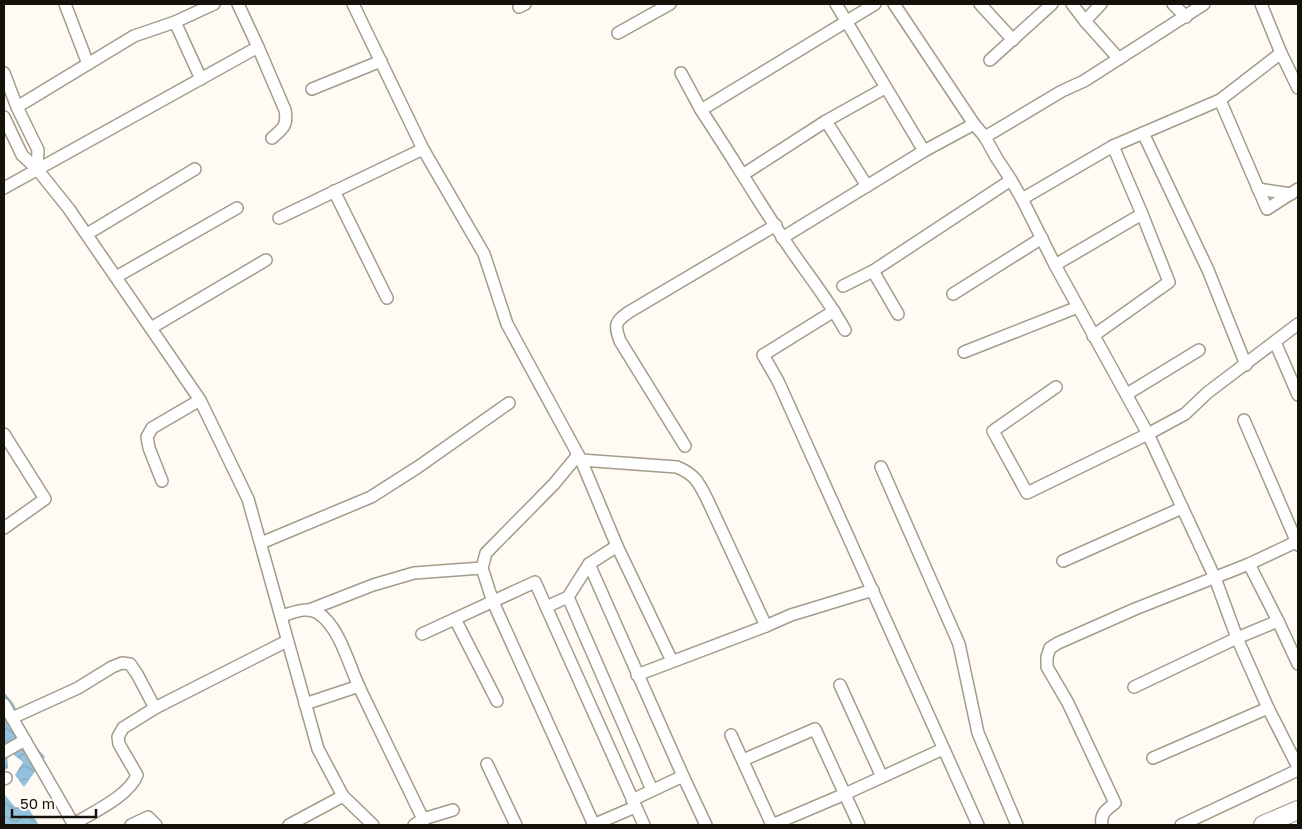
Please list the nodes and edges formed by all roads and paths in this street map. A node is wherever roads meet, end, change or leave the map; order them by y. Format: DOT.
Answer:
graph roads {
  1 [pos="65,4"];
  2 [pos="214,4"];
  3 [pos="238,4"];
  4 [pos="353,4"];
  5 [pos="670,4"];
  6 [pos="836,4"];
  7 [pos="875,4"];
  8 [pos="894,4"];
  9 [pos="980,4"];
  10 [pos="1052,4"];
  11 [pos="1072,4"];
  12 [pos="1101,4"];
  13 [pos="1174,4"];
  14 [pos="1204,4"];
  15 [pos="1261,4"];
  16 [pos="1186,17"];
  17 [pos="846,20"];
  18 [pos="1085,21"];
  19 [pos="175,22"];
  20 [pos="618,33"];
  21 [pos="1013,40"];
  22 [pos="258,47"];
  23 [pos="1281,53"];
  24 [pos="1119,59"];
  25 [pos="990,60"];
  26 [pos="381,61"];
  27 [pos="88,64"];
  28 [pos="4,73"];
  29 [pos="681,73"];
  30 [pos="202,79"];
  31 [pos="885,88"];
  32 [pos="1298,88"];
  33 [pos="312,89"];
  34 [pos="1220,100"];
  35 [pos="17,107"];
  36 [pos="701,110"];
  37 [pos="4,117"];
  38 [pos="826,121"];
  39 [pos="974,124"];
  40 [pos="1143,133"];
  41 [pos="985,137"];
  42 [pos="272,138"];
  43 [pos="1113,146"];
  44 [pos="423,149"];
  45 [pos="924,151"];
  46 [pos="37,169"];
  47 [pos="195,169"];
  48 [pos="744,174"];
  49 [pos="1011,180"];
  50 [pos="867,186"];
  51 [pos="4,188"];
  52 [pos="1258,189"];
  53 [pos="334,191"];
  54 [pos="1294,191"];
  55 [pos="1022,199"];
  56 [pos="237,208"];
  57 [pos="1142,214"];
  58 [pos="279,218"];
  59 [pos="776,225"];
  60 [pos="87,234"];
  61 [pos="782,238"];
  62 [pos="1042,238"];
  63 [pos="266,260"];
  64 [pos="1055,265"];
  65 [pos="873,271"];
  66 [pos="116,277"];
  67 [pos="843,286"];
  68 [pos="953,294"];
  69 [pos="387,298"];
  70 [pos="1078,307"];
  71 [pos="834,311"];
  72 [pos="898,314"];
  73 [pos="1298,324"];
  74 [pos="151,328"];
  75 [pos="845,330"];
  76 [pos="1093,336"];
  77 [pos="1275,342"];
  78 [pos="1199,350"];
  79 [pos="964,352"];
  80 [pos="1246,365"];
  81 [pos="1056,387"];
  82 [pos="1127,394"];
  83 [pos="1298,395"];
  84 [pos="200,400"];
  85 [pos="509,403"];
  86 [pos="1244,420"];
  87 [pos="4,434"];
  88 [pos="1148,434"];
  89 [pos="685,446"];
  90 [pos="580,458"];
  91 [pos="881,467"];
  92 [pos="162,481"];
  93 [pos="1182,508"];
  94 [pos="4,528"];
  95 [pos="261,543"];
  96 [pos="1298,543"];
  97 [pos="617,546"];
  98 [pos="1063,561"];
  99 [pos="589,564"];
  100 [pos="1249,564"];
  101 [pos="482,568"];
  102 [pos="1214,578"];
  103 [pos="874,590"];
  104 [pos="568,597"];
  105 [pos="492,602"];
  106 [pos="546,607"];
  107 [pos="309,610"];
  108 [pos="281,616"];
  109 [pos="455,619"];
  110 [pos="1278,621"];
  111 [pos="766,626"];
  112 [pos="422,634"];
  113 [pos="1236,638"];
  114 [pos="287,641"];
  115 [pos="672,661"];
  116 [pos="1298,664"];
  117 [pos="637,675"];
  118 [pos="840,685"];
  119 [pos="359,686"];
  120 [pos="1134,687"];
  121 [pos="497,701"];
  122 [pos="4,704"];
  123 [pos="305,704"];
  124 [pos="155,708"];
  125 [pos="1268,708"];
  126 [pos="12,718"];
  127 [pos="731,735"];
  128 [pos="25,740"];
  129 [pos="943,749"];
  130 [pos="4,752"];
  131 [pos="1153,758"];
  132 [pos="743,760"];
  133 [pos="487,764"];
  134 [pos="1298,769"];
  135 [pos="683,776"];
  136 [pos="882,777"];
  137 [pos="652,790"];
  138 [pos="845,794"];
  139 [pos="342,796"];
  140 [pos="633,803"];
  141 [pos="454,810"];
  142 [pos="1298,810"];
  143 [pos="420,823"];
  144 [pos="74,825"];
  145 [pos="131,825"];
  146 [pos="156,825"];
  147 [pos="289,825"];
  148 [pos="373,825"];
  149 [pos="516,825"];
  150 [pos="594,825"];
  151 [pos="644,825"];
  152 [pos="706,825"];
  153 [pos="772,825"];
  154 [pos="859,825"];
  155 [pos="978,825"];
  156 [pos="1017,825"];
  157 [pos="1102,825"];
  158 [pos="1181,825"];
  159 [pos="1263,825"];
  1 -- 27 [label="street"];
  2 -- 19 [label="street"];
  3 -- 22 [label="street"];
  4 -- 26 [label="street"];
  5 -- 20 [label="street"];
  6 -- 17 [label="street"];
  7 -- 17 [label="street"];
  8 -- 39 [label="street"];
  9 -- 21 [label="street"];
  10 -- 21 [label="street"];
  11 -- 18 [label="street"];
  12 -- 18 [label="street"];
  13 -- 16 [label="street"];
  14 -- 16 [label="street"];
  15 -- 23 [label="street"];
  16 -- 24 [label="street"];
  17 -- 31 [label="street"];
  17 -- 36 [label="street"];
  18 -- 24 [label="street"];
  19 -- 27 [label="street"];
  19 -- 30 [label="street"];
  21 -- 25 [label="street"];
  22 -- 30 [label="street"];
  22 -- 42 [label="street"];
  23 -- 32 [label="street"];
  23 -- 34 [label="street"];
  24 -- 41 [label="street"];
  26 -- 33 [label="street"];
  26 -- 44 [label="street"];
  27 -- 35 [label="street"];
  28 -- 35 [label="street"];
  29 -- 36 [label="street"];
  30 -- 46 [label="street"];
  31 -- 38 [label="street"];
  31 -- 45 [label="street"];
  34 -- 40 [label="street"];
  34 -- 52 [label="street"];
  35 -- 46 [label="street"];
  36 -- 48 [label="street"];
  37 -- 46 [label="street"];
  38 -- 48 [label="street"];
  38 -- 50 [label="street"];
  39 -- 41 [label="street"];
  39 -- 45 [label="street"];
  40 -- 43 [label="street"];
  40 -- 80 [label="street"];
  41 -- 49 [label="street"];
  43 -- 55 [label="street"];
  43 -- 57 [label="street"];
  44 -- 53 [label="street"];
  44 -- 90 [label="street"];
  45 -- 50 [label="street"];
  46 -- 51 [label="street"];
  46 -- 60 [label="street"];
  47 -- 60 [label="street"];
  48 -- 59 [label="street"];
  49 -- 55 [label="street"];
  49 -- 65 [label="street"];
  50 -- 61 [label="street"];
  52 -- 54 [label="street"];
  52 -- 54 [label="street"];
  53 -- 58 [label="street"];
  53 -- 69 [label="street"];
  55 -- 62 [label="street"];
  56 -- 66 [label="street"];
  57 -- 64 [label="street"];
  57 -- 76 [label="street"];
  59 -- 61 [label="street"];
  59 -- 89 [label="street"];
  60 -- 66 [label="street"];
  61 -- 71 [label="street"];
  62 -- 64 [label="street"];
  62 -- 68 [label="street"];
  63 -- 74 [label="street"];
  64 -- 70 [label="street"];
  65 -- 67 [label="street"];
  65 -- 72 [label="street"];
  66 -- 74 [label="street"];
  70 -- 76 [label="street"];
  70 -- 79 [label="street"];
  71 -- 75 [label="street"];
  71 -- 103 [label="street"];
  73 -- 77 [label="street"];
  74 -- 84 [label="street"];
  76 -- 82 [label="street"];
  77 -- 80 [label="street"];
  77 -- 83 [label="street"];
  78 -- 82 [label="street"];
  80 -- 88 [label="street"];
  81 -- 88 [label="street"];
  82 -- 88 [label="street"];
  84 -- 92 [label="street"];
  84 -- 95 [label="street"];
  85 -- 95 [label="street"];
  86 -- 96 [label="street"];
  87 -- 94 [label="street"];
  88 -- 93 [label="street"];
  90 -- 97 [label="street"];
  90 -- 101 [label="street"];
  90 -- 111 [label="street"];
  91 -- 156 [label="street"];
  93 -- 98 [label="street"];
  93 -- 102 [label="street"];
  95 -- 108 [label="street"];
  96 -- 100 [label="street"];
  97 -- 99 [label="street"];
  97 -- 115 [label="street"];
  99 -- 104 [label="street"];
  99 -- 117 [label="street"];
  100 -- 102 [label="street"];
  100 -- 110 [label="street"];
  101 -- 105 [label="street"];
  101 -- 107 [label="street"];
  102 -- 113 [label="street"];
  102 -- 157 [label="street"];
  103 -- 111 [label="street"];
  103 -- 129 [label="street"];
  104 -- 106 [label="street"];
  104 -- 137 [label="street"];
  105 -- 106 [label="street"];
  105 -- 109 [label="street"];
  105 -- 150 [label="street"];
  106 -- 140 [label="street"];
  107 -- 108 [label="street"];
  107 -- 119 [label="street"];
  108 -- 114 [label="street"];
  109 -- 112 [label="street"];
  109 -- 121 [label="street"];
  110 -- 113 [label="street"];
  110 -- 116 [label="street"];
  111 -- 115 [label="street"];
  113 -- 120 [label="street"];
  113 -- 125 [label="street"];
  114 -- 123 [label="street"];
  114 -- 124 [label="street"];
  115 -- 117 [label="street"];
  117 -- 135 [label="street"];
  118 -- 136 [label="street"];
  119 -- 123 [label="street"];
  119 -- 143 [label="street"];
  122 -- 126 [label="street"];
  123 -- 139 [label="street"];
  124 -- 126 [label="street"];
  124 -- 144 [label="street"];
  125 -- 131 [label="street"];
  125 -- 134 [label="street"];
  126 -- 128 [label="street"];
  127 -- 132 [label="street"];
  128 -- 130 [label="street"];
  128 -- 144 [label="street"];
  129 -- 136 [label="street"];
  129 -- 155 [label="street"];
  132 -- 138 [label="street"];
  132 -- 153 [label="street"];
  133 -- 149 [label="street"];
  134 -- 158 [label="street"];
  135 -- 137 [label="street"];
  135 -- 152 [label="street"];
  136 -- 138 [label="street"];
  137 -- 140 [label="street"];
  138 -- 153 [label="street"];
  138 -- 154 [label="street"];
  139 -- 147 [label="street"];
  139 -- 148 [label="street"];
  140 -- 150 [label="street"];
  140 -- 151 [label="street"];
  141 -- 143 [label="street"];
  142 -- 159 [label="highway"];
  145 -- 146 [label="street"];
}
